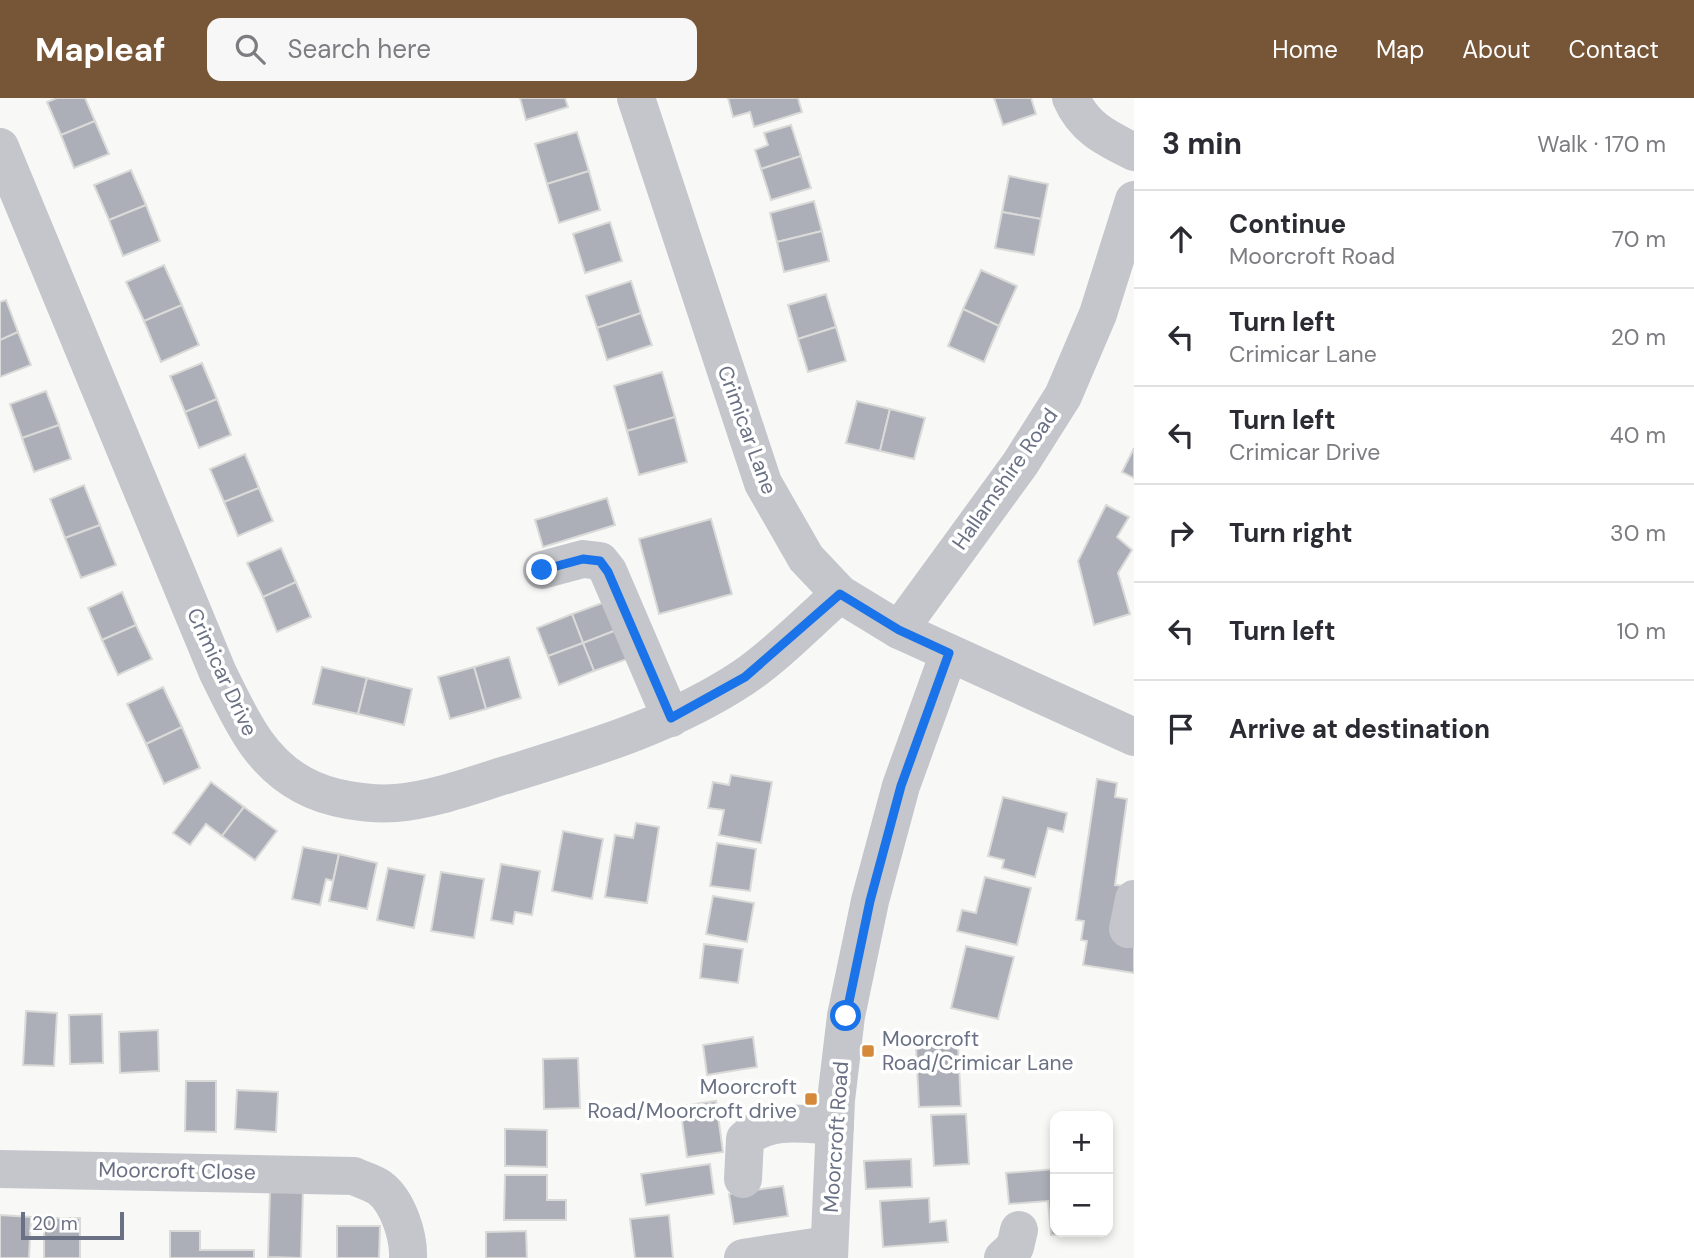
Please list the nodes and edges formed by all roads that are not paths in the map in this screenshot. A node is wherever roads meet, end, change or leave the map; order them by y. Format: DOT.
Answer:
graph roads {
  1 [pos="636,98"];
  2 [pos="1071,98"];
  3 [pos="0,147"];
  4 [pos="1134,152"];
  5 [pos="1134,201"];
  6 [pos="542,570"];
  7 [pos="840,594"];
  8 [pos="899,630"];
  9 [pos="949,653"];
  10 [pos="671,718"];
  11 [pos="1134,737"];
  12 [pos="835,1126"];
  13 [pos="0,1169"];
  14 [pos="743,1179"];
  15 [pos="829,1252"];
  16 [pos="408,1258"];
  17 [pos="743,1258"];
  1 -- 7 [label="street, Crimicar Lane"];
  2 -- 4 [label="street"];
  3 -- 10 [label="street, Crimicar Drive"];
  5 -- 8 [label="street, Hallamshire Road"];
  6 -- 10 [label="street"];
  7 -- 8 [label="street, Crimicar Lane"];
  7 -- 10 [label="street, Crimicar Drive"];
  8 -- 9 [label="street, Crimicar Lane"];
  9 -- 11 [label="street, Crimicar Lane"];
  9 -- 12 [label="street, Moorcroft Road"];
  12 -- 14 [label="street"];
  12 -- 15 [label="street, Moorcroft Road"];
  13 -- 16 [label="street, Moorcroft Close"];
  15 -- 17 [label="street"];
}
